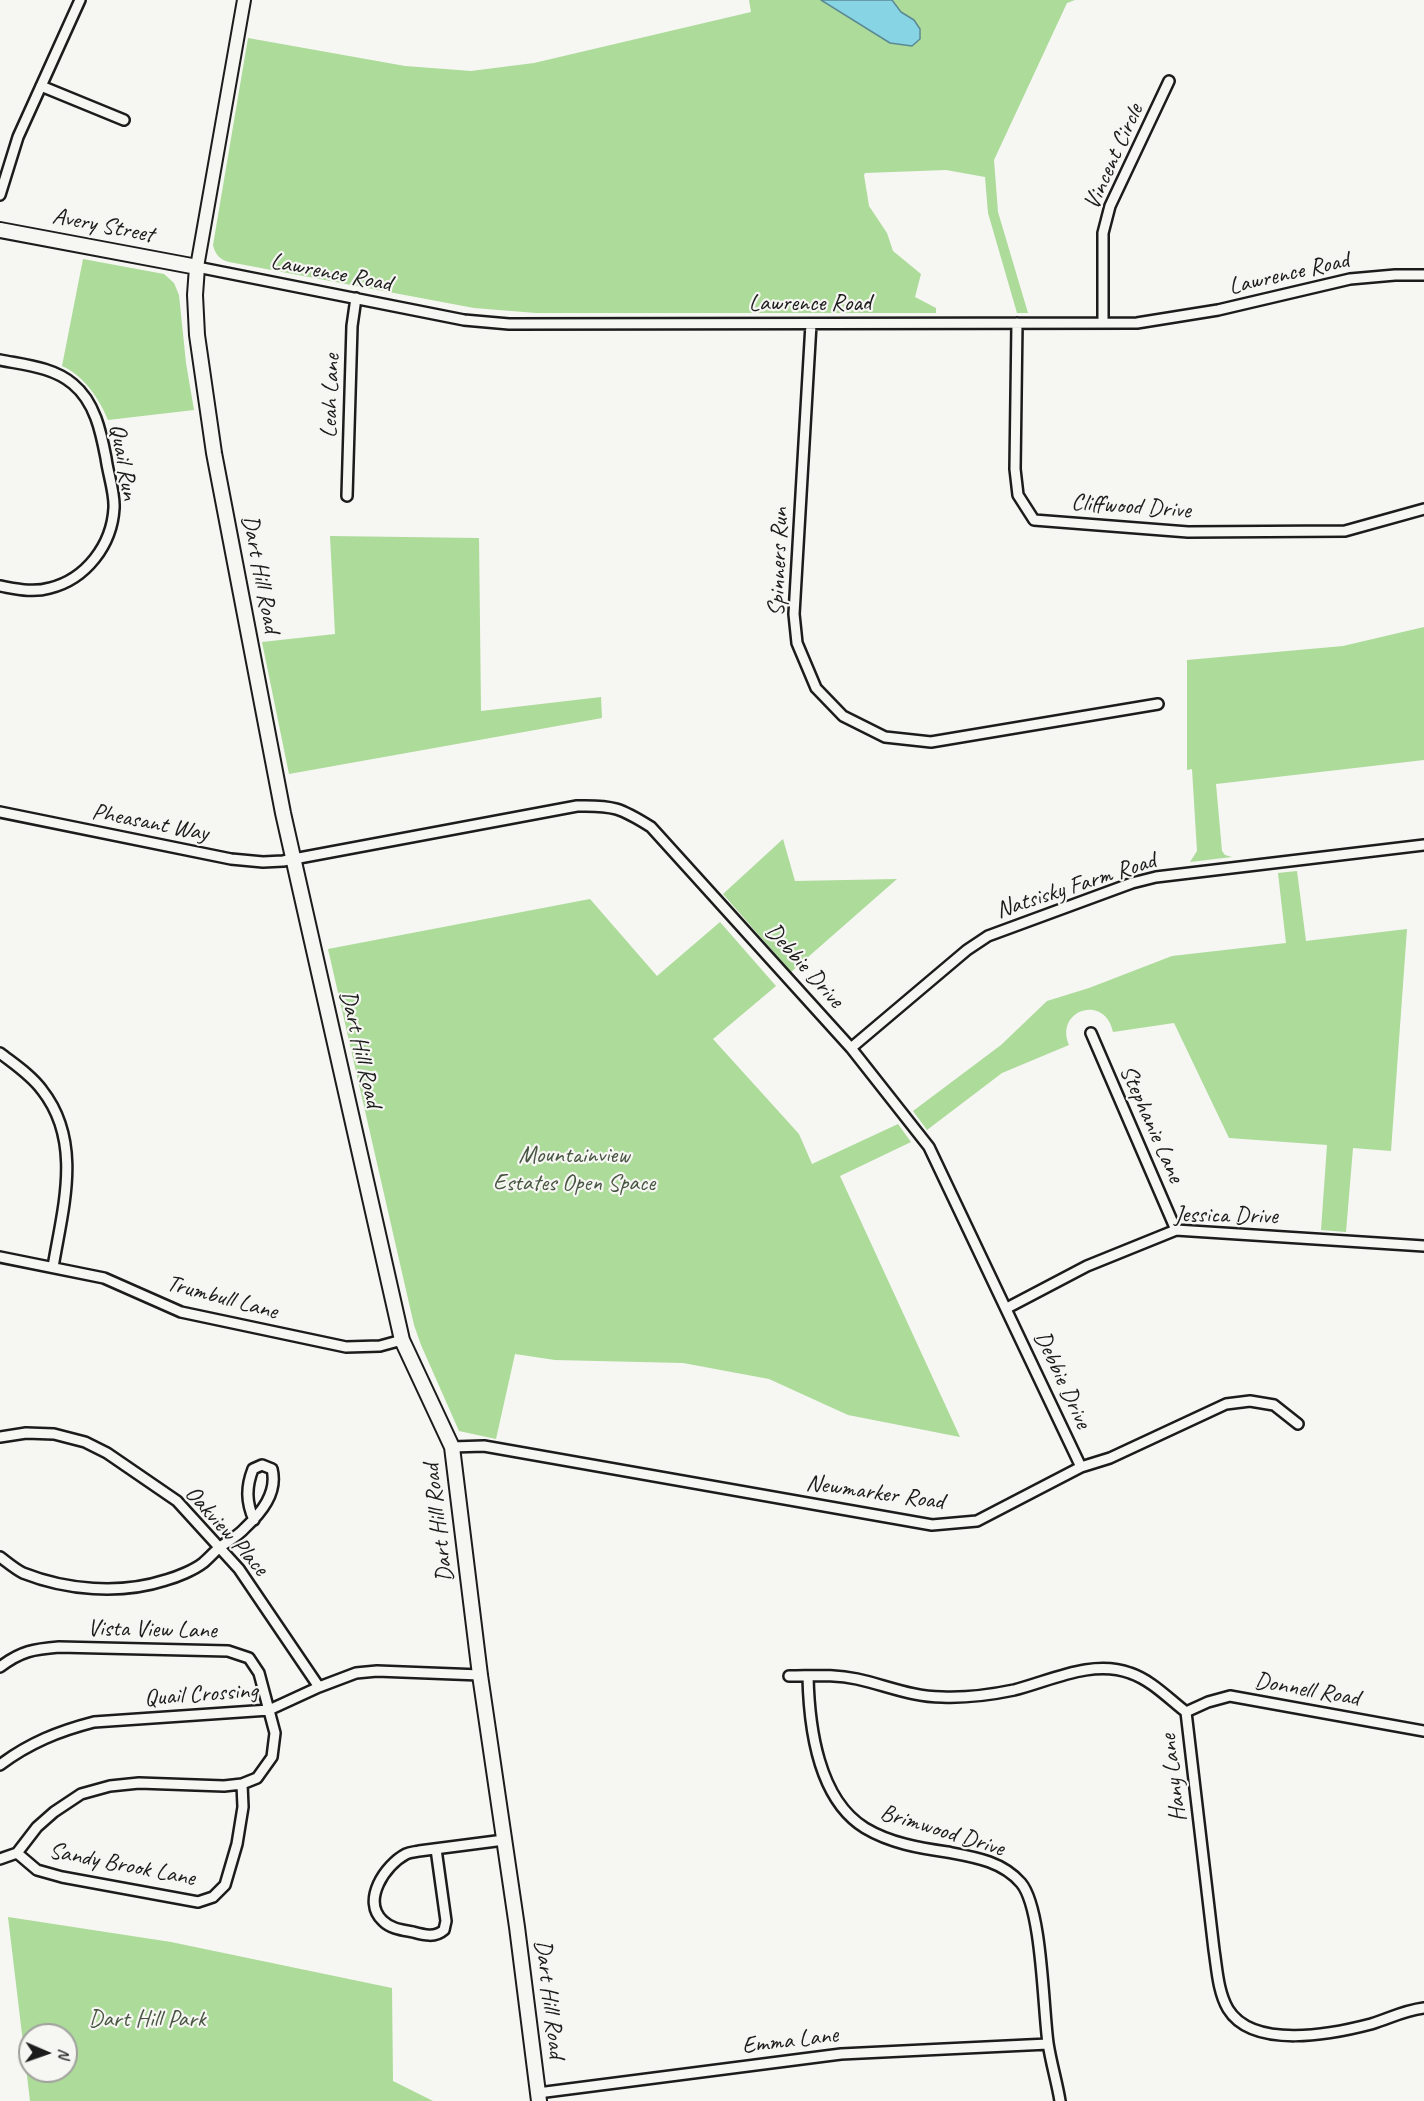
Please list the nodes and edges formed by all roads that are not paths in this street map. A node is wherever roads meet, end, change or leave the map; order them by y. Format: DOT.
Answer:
graph roads {
  1 [pos="80,0"];
  2 [pos="244,0"];
  3 [pos="1169,81"];
  4 [pos="40,86"];
  5 [pos="124,120"];
  6 [pos="0,195"];
  7 [pos="0,230"];
  8 [pos="197,267"];
  9 [pos="1424,275"];
  10 [pos="356,298"];
  11 [pos="1104,322"];
  12 [pos="1017,323"];
  13 [pos="811,324"];
  14 [pos="0,360"];
  15 [pos="347,495"];
  16 [pos="1424,509"];
  17 [pos="0,586"];
  18 [pos="1158,704"];
  19 [pos="0,812"];
  20 [pos="1424,845"];
  21 [pos="293,857"];
  22 [pos="1091,1033"];
  23 [pos="851,1048"];
  24 [pos="0,1053"];
  25 [pos="1176,1230"];
  26 [pos="1424,1246"];
  27 [pos="0,1257"];
  28 [pos="53,1267"];
  29 [pos="1007,1308"];
  30 [pos="402,1340"];
  31 [pos="1298,1424"];
  32 [pos="0,1437"];
  33 [pos="452,1447"];
  34 [pos="1082,1467"];
  35 [pos="254,1520"];
  36 [pos="219,1548"];
  37 [pos="0,1557"];
  38 [pos="0,1667"];
  39 [pos="480,1675"];
  40 [pos="789,1676"];
  41 [pos="808,1676"];
  42 [pos="319,1687"];
  43 [pos="269,1710"];
  44 [pos="1186,1712"];
  45 [pos="1424,1731"];
  46 [pos="0,1765"];
  47 [pos="242,1784"];
  48 [pos="504,1840"];
  49 [pos="436,1849"];
  50 [pos="17,1852"];
  51 [pos="0,1859"];
  52 [pos="1424,2008"];
  53 [pos="1048,2044"];
  54 [pos="539,2097"];
  55 [pos="1060,2101"];
  1 -- 4 [label="street"];
  2 -- 8 [label="street, Dart Hill Road"];
  3 -- 11 [label="street, Vincent Circle"];
  4 -- 5 [label="street"];
  4 -- 6 [label="street"];
  7 -- 8 [label="main road, Avery Street"];
  8 -- 10 [label="street, Lawrence Road"];
  8 -- 21 [label="main road, Dart Hill Road"];
  9 -- 11 [label="street, Lawrence Road"];
  10 -- 13 [label="street, Lawrence Road"];
  10 -- 15 [label="street, Leah Lane"];
  11 -- 12 [label="street, Lawrence Road"];
  12 -- 13 [label="street, Lawrence Road"];
  12 -- 16 [label="street, Cliffwood Drive"];
  13 -- 18 [label="street, Spinners Run"];
  14 -- 17 [label="street, Quail Run"];
  19 -- 21 [label="street, Pheasant Way"];
  20 -- 23 [label="street, Natsisky Farm Road"];
  21 -- 23 [label="street, Debbie Drive"];
  21 -- 30 [label="main road, Dart Hill Road"];
  22 -- 25 [label="street, Stephanie Lane"];
  23 -- 29 [label="street, Debbie Drive"];
  24 -- 28 [label="street"];
  25 -- 26 [label="street, Jessica Drive"];
  25 -- 29 [label="street, Jessica Drive"];
  27 -- 28 [label="street, Trumbull Lane"];
  28 -- 30 [label="street, Trumbull Lane"];
  29 -- 34 [label="street, Debbie Drive"];
  30 -- 33 [label="main road, Dart Hill Road"];
  31 -- 34 [label="street, Newmarker Road"];
  32 -- 36 [label="street, Oakview Place"];
  33 -- 34 [label="street, Newmarker Road"];
  33 -- 39 [label="main road, Dart Hill Road"];
  35 -- 35 [label="street"];
  35 -- 36 [label="street"];
  36 -- 37 [label="street"];
  36 -- 42 [label="street, Oakview Place"];
  38 -- 43 [label="street, Vista View Lane"];
  39 -- 42 [label="street, Quail Crossing"];
  39 -- 48 [label="main road, Dart Hill Road"];
  40 -- 41 [label="street, Hany Lane"];
  41 -- 44 [label="street, Hany Lane"];
  41 -- 53 [label="street, Brimwood Drive"];
  42 -- 43 [label="street, Quail Crossing"];
  43 -- 46 [label="street, Quail Crossing"];
  43 -- 47 [label="street"];
  44 -- 45 [label="street, Donnell Road"];
  44 -- 52 [label="street, Hany Lane"];
  47 -- 50 [label="street"];
  47 -- 50 [label="street, Sandy Brook Lane"];
  48 -- 49 [label="street"];
  48 -- 54 [label="main road, Dart Hill Road"];
  49 -- 49 [label="street"];
  50 -- 51 [label="street"];
  53 -- 54 [label="street, Emma Lane"];
  53 -- 55 [label="street, Brimwood Drive"];
}
